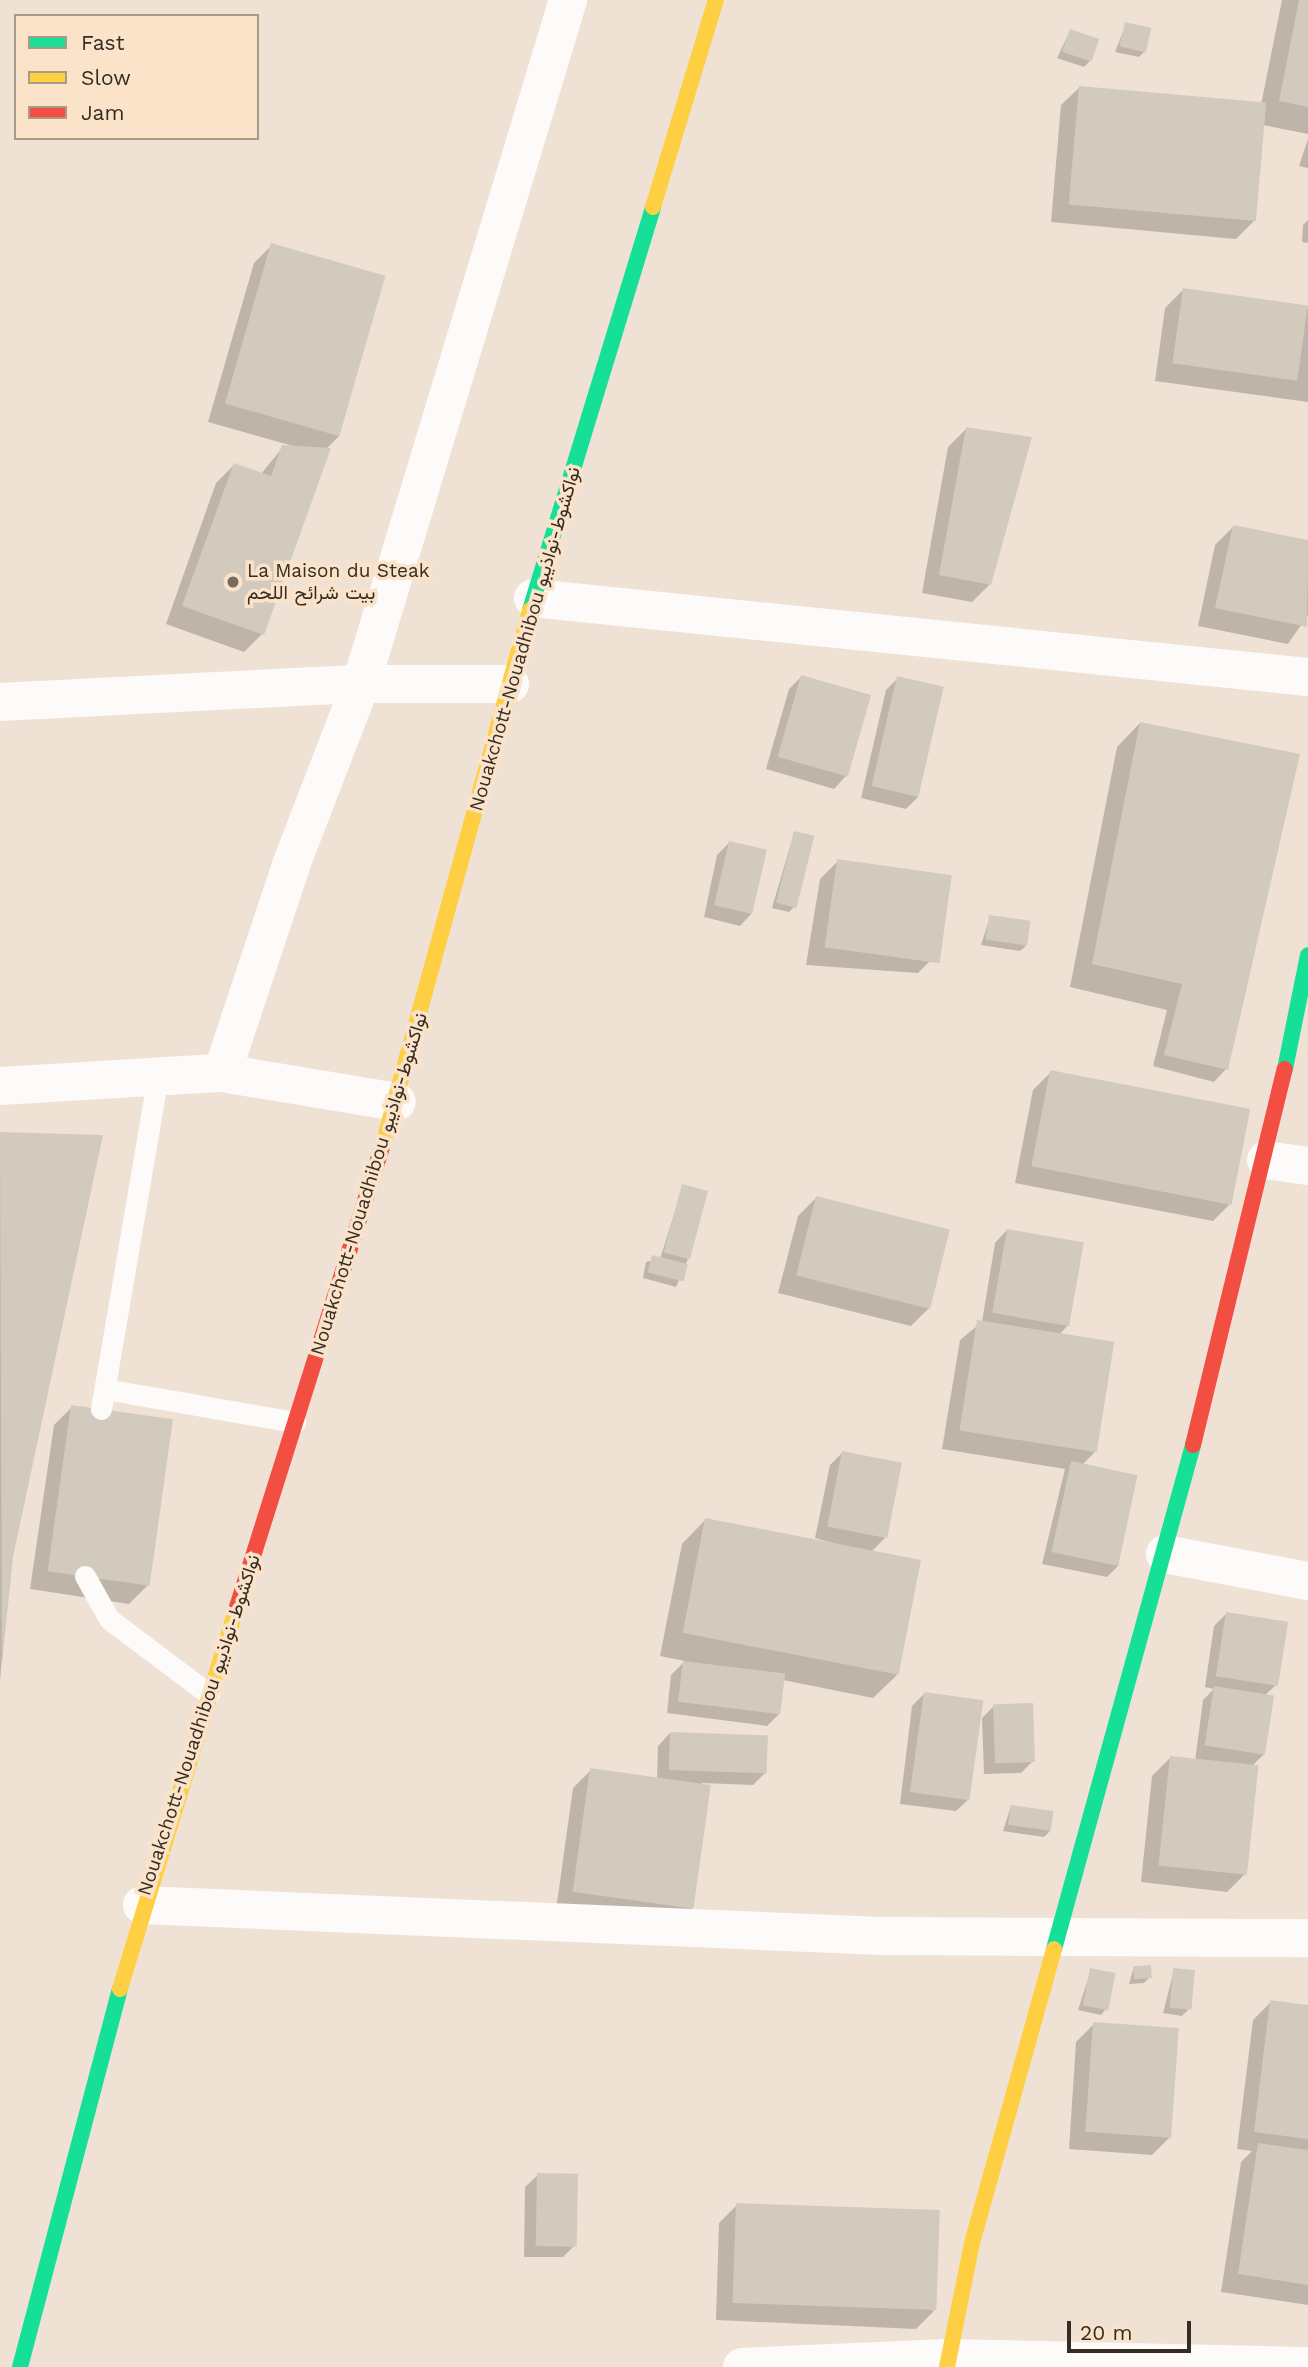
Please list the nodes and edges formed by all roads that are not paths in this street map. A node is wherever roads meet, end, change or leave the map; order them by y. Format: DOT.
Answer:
graph roads {
  1 [pos="568,0"];
  2 [pos="716,0"];
  3 [pos="533,598"];
  4 [pos="1308,677"];
  5 [pos="360,684"];
  6 [pos="510,684"];
  7 [pos="0,702"];
  8 [pos="1308,955"];
  9 [pos="222,1073"];
  10 [pos="158,1077"];
  11 [pos="0,1086"];
  12 [pos="397,1102"];
  13 [pos="1266,1160"];
  14 [pos="1308,1166"];
  15 [pos="295,1422"];
  16 [pos="1165,1554"];
  17 [pos="85,1576"];
  18 [pos="1308,1581"];
  19 [pos="209,1694"];
  20 [pos="142,1905"];
  21 [pos="1308,1938"];
  22 [pos="1058,1939"];
  23 [pos="947,2362"];
  24 [pos="1308,2366"];
  25 [pos="20,2367"];
  26 [pos="742,2367"];
  1 -- 5 [label="street"];
  2 -- 3 [label="main road, Nouakchott-Nouadhibou نواكشوط-نواذيبو"];
  3 -- 4 [label="street"];
  3 -- 6 [label="main road, Nouakchott-Nouadhibou نواكشوط-نواذيبو"];
  5 -- 6 [label="street"];
  5 -- 7 [label="street"];
  5 -- 9 [label="street"];
  6 -- 12 [label="main road, Nouakchott-Nouadhibou نواكشوط-نواذيبو"];
  8 -- 13 [label="main road"];
  9 -- 10 [label="street"];
  9 -- 12 [label="street"];
  10 -- 11 [label="street"];
  10 -- 15 [label="lane"];
  12 -- 15 [label="main road, Nouakchott-Nouadhibou نواكشوط-نواذيبو"];
  13 -- 14 [label="street"];
  13 -- 16 [label="main road"];
  15 -- 19 [label="main road, Nouakchott-Nouadhibou نواكشوط-نواذيبو"];
  16 -- 18 [label="street"];
  16 -- 22 [label="main road"];
  17 -- 19 [label="lane"];
  19 -- 20 [label="main road, Nouakchott-Nouadhibou نواكشوط-نواذيبو"];
  20 -- 22 [label="street"];
  20 -- 25 [label="main road, Nouakchott-Nouadhibou نواكشوط-نواذيبو"];
  21 -- 22 [label="street"];
  22 -- 23 [label="main road"];
  23 -- 24 [label="street"];
  23 -- 26 [label="street"];
}
